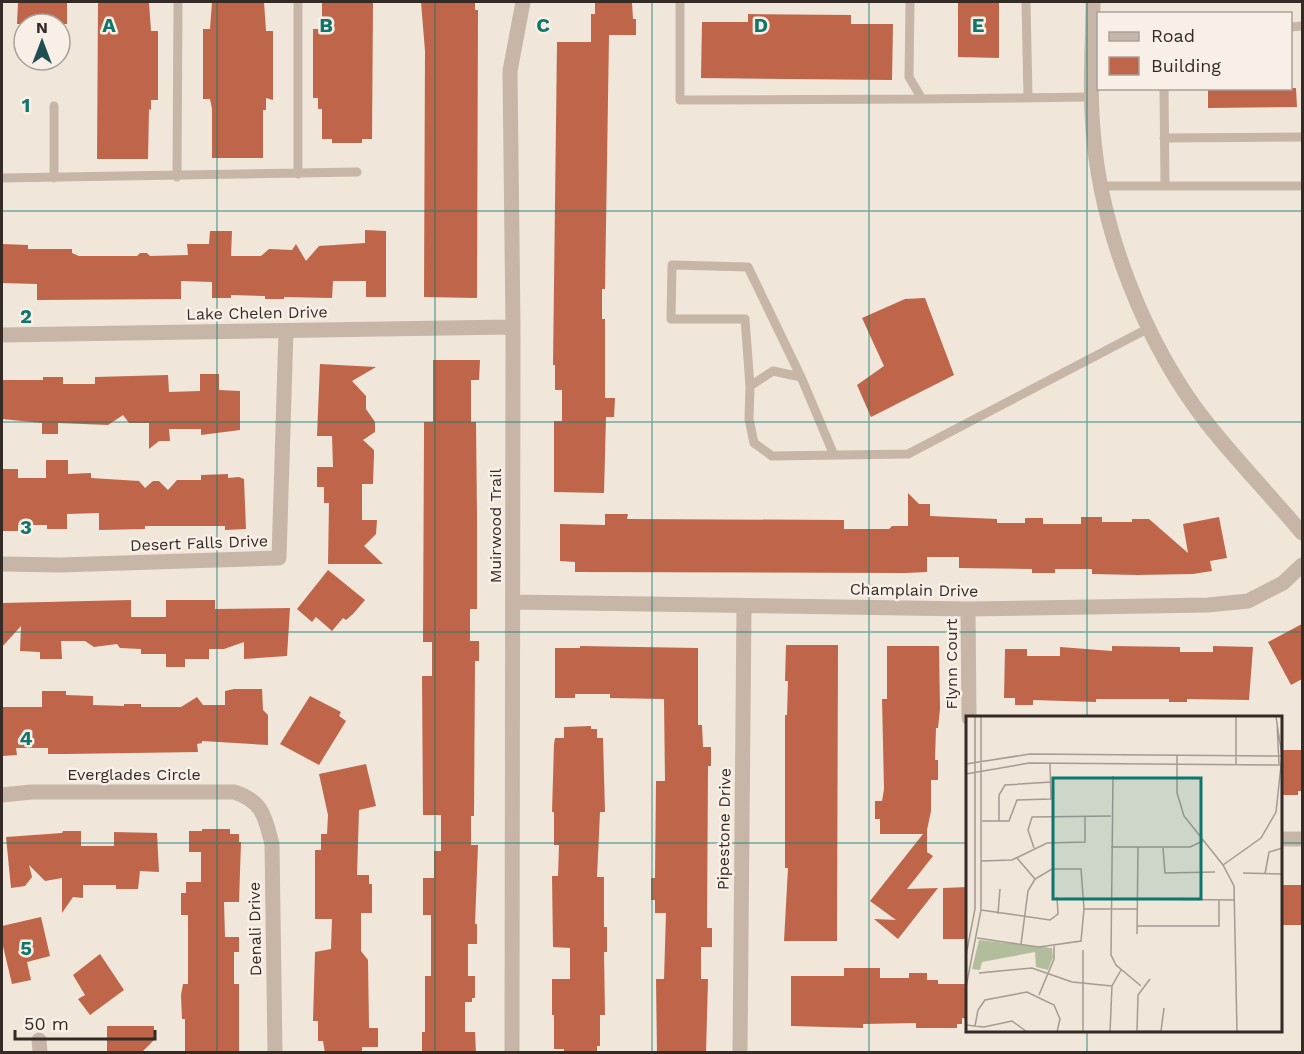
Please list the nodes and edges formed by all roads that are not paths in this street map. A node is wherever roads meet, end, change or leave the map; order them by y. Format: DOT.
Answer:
graph roads {
  1 [pos="178,2"];
  2 [pos="298,2"];
  3 [pos="523,2"];
  4 [pos="680,2"];
  5 [pos="910,2"];
  6 [pos="1026,2"];
  7 [pos="1093,2"];
  8 [pos="1164,90"];
  9 [pos="1093,97"];
  10 [pos="1028,98"];
  11 [pos="922,99"];
  12 [pos="54,106"];
  13 [pos="1164,138"];
  14 [pos="1302,138"];
  15 [pos="357,172"];
  16 [pos="298,174"];
  17 [pos="177,177"];
  18 [pos="2,178"];
  19 [pos="54,178"];
  20 [pos="1101,186"];
  21 [pos="1165,186"];
  22 [pos="1302,186"];
  23 [pos="513,327"];
  24 [pos="1147,329"];
  25 [pos="286,331"];
  26 [pos="2,335"];
  27 [pos="801,377"];
  28 [pos="750,386"];
  29 [pos="834,455"];
  30 [pos="1302,533"];
  31 [pos="2,564"];
  32 [pos="1302,565"];
  33 [pos="513,602"];
  34 [pos="744,606"];
  35 [pos="968,609"];
  36 [pos="969,716"];
  37 [pos="2,795"];
  38 [pos="260,808"];
  39 [pos="1283,839"];
  40 [pos="1302,839"];
  41 [pos="275,1053"];
  42 [pos="512,1053"];
  43 [pos="740,1053"];
  1 -- 17 [label="lane"];
  2 -- 16 [label="lane"];
  3 -- 23 [label="street, Muirwood Trail"];
  4 -- 11 [label="lane"];
  5 -- 11 [label="lane"];
  6 -- 10 [label="lane"];
  7 -- 9 [label="street"];
  8 -- 13 [label="lane"];
  9 -- 10 [label="lane"];
  9 -- 20 [label="street"];
  10 -- 11 [label="lane"];
  12 -- 19 [label="lane"];
  13 -- 14 [label="lane"];
  13 -- 21 [label="lane"];
  15 -- 16 [label="lane"];
  16 -- 17 [label="lane"];
  17 -- 19 [label="lane"];
  18 -- 19 [label="lane"];
  20 -- 21 [label="lane"];
  20 -- 24 [label="street"];
  21 -- 22 [label="lane"];
  23 -- 25 [label="street, Lake Chelen Drive"];
  23 -- 33 [label="street, Muirwood Trail"];
  24 -- 29 [label="lane"];
  24 -- 30 [label="street"];
  25 -- 26 [label="street, Lake Chelen Drive"];
  25 -- 31 [label="street, Desert Falls Drive"];
  27 -- 28 [label="lane"];
  27 -- 28 [label="lane"];
  27 -- 29 [label="lane"];
  28 -- 29 [label="lane"];
  32 -- 35 [label="street, Champlain Drive"];
  33 -- 34 [label="street, Champlain Drive"];
  33 -- 42 [label="street, Muirwood Trail"];
  34 -- 35 [label="street, Champlain Drive"];
  34 -- 43 [label="street, Pipestone Drive"];
  35 -- 36 [label="street, Flynn Court"];
  37 -- 38 [label="street, Everglades Circle"];
  38 -- 41 [label="street, Denali Drive"];
  39 -- 40 [label="street"];
}
